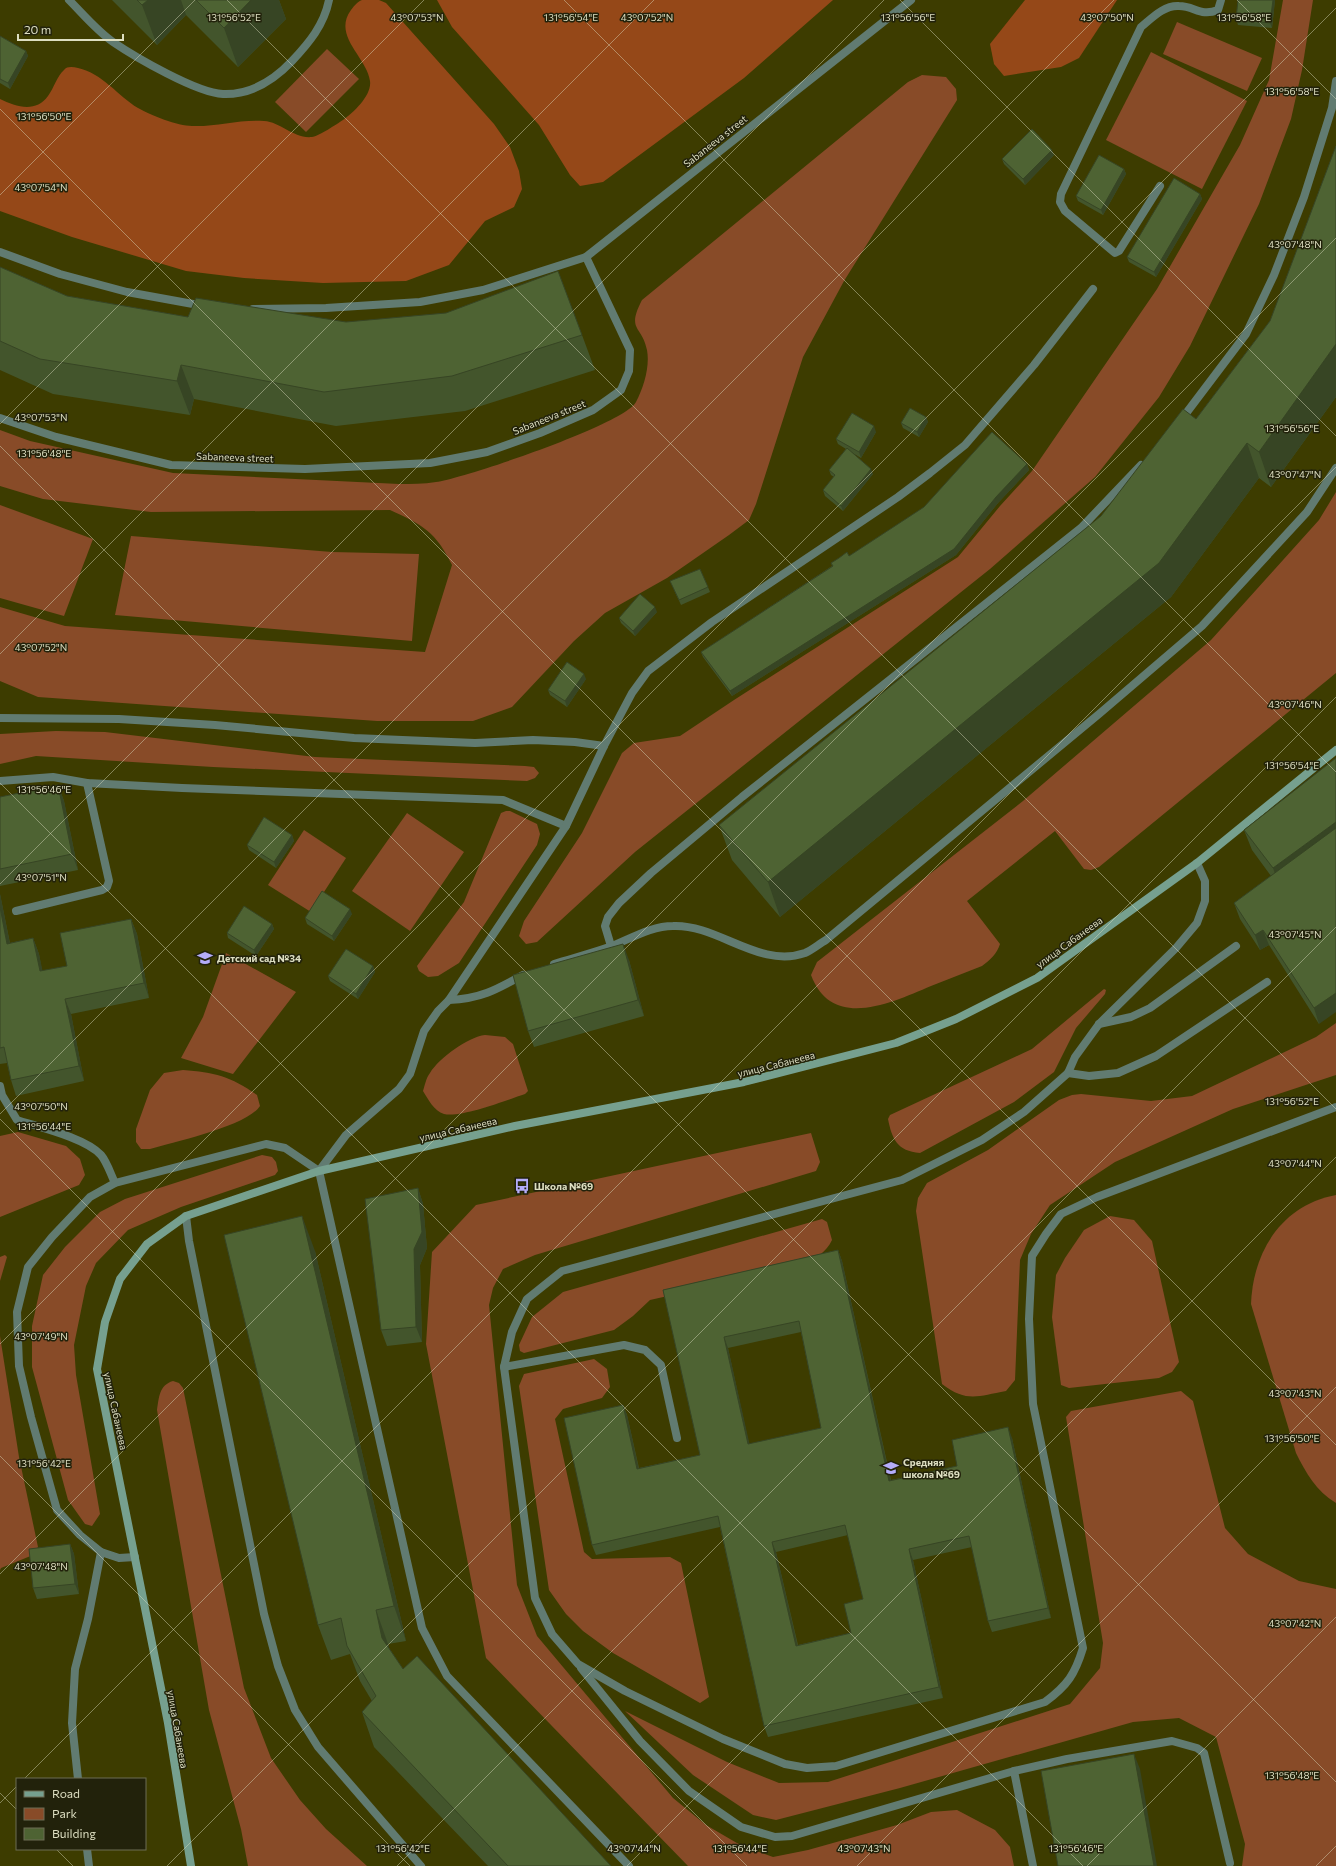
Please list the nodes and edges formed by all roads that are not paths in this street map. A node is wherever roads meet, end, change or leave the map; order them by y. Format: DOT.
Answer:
graph roads {
  1 [pos="69,0"];
  2 [pos="329,0"];
  3 [pos="911,0"];
  4 [pos="1221,0"];
  5 [pos="1336,81"];
  6 [pos="1160,186"];
  7 [pos="0,252"];
  8 [pos="586,256"];
  9 [pos="1093,289"];
  10 [pos="211,306"];
  11 [pos="242,308"];
  12 [pos="0,418"];
  13 [pos="1177,425"];
  14 [pos="1146,459"];
  15 [pos="1336,468"];
  16 [pos="0,718"];
  17 [pos="604,746"];
  18 [pos="1336,750"];
  19 [pos="0,781"];
  20 [pos="87,783"];
  21 [pos="566,826"];
  22 [pos="1197,863"];
  23 [pos="16,911"];
  24 [pos="611,946"];
  25 [pos="1236,946"];
  26 [pos="545,967"];
  27 [pos="533,971"];
  28 [pos="1267,982"];
  29 [pos="449,1000"];
  30 [pos="1099,1024"];
  31 [pos="1068,1072"];
  32 [pos="0,1086"];
  33 [pos="1336,1107"];
  34 [pos="319,1171"];
  35 [pos="115,1183"];
  36 [pos="186,1216"];
  37 [pos="504,1367"];
  38 [pos="677,1438"];
  39 [pos="101,1552"];
  40 [pos="135,1557"];
  41 [pos="578,1664"];
  42 [pos="1014,1771"];
  43 [pos="78,1778"];
  44 [pos="87,1850"];
  45 [pos="1230,1863"];
  46 [pos="89,1866"];
  47 [pos="191,1866"];
  48 [pos="421,1866"];
  49 [pos="629,1866"];
  50 [pos="1033,1866"];
  1 -- 2 [label="street"];
  3 -- 8 [label="street, Sabaneeva street"];
  4 -- 6 [label="street"];
  5 -- 13 [label="street"];
  7 -- 10 [label="street"];
  8 -- 11 [label="street"];
  8 -- 12 [label="street, Sabaneeva street"];
  9 -- 17 [label="street"];
  14 -- 24 [label="street"];
  15 -- 24 [label="street"];
  16 -- 17 [label="street"];
  17 -- 21 [label="street"];
  18 -- 22 [label="street, улица Сабанеева"];
  19 -- 20 [label="street"];
  20 -- 21 [label="street"];
  20 -- 23 [label="street"];
  21 -- 29 [label="street"];
  22 -- 30 [label="street"];
  22 -- 34 [label="street, улица Сабанеева"];
  24 -- 26 [label="street"];
  25 -- 30 [label="street"];
  27 -- 29 [label="street"];
  28 -- 31 [label="street"];
  29 -- 34 [label="street"];
  30 -- 31 [label="street"];
  31 -- 37 [label="street"];
  32 -- 35 [label="street"];
  33 -- 41 [label="street"];
  34 -- 35 [label="street"];
  34 -- 36 [label="street, улица Сабанеева"];
  34 -- 49 [label="street"];
  35 -- 39 [label="street"];
  36 -- 40 [label="street, улица Сабанеева"];
  36 -- 48 [label="street"];
  37 -- 38 [label="street"];
  37 -- 41 [label="street"];
  39 -- 40 [label="street"];
  39 -- 43 [label="street"];
  40 -- 47 [label="street, улица Сабанеева"];
  41 -- 42 [label="street"];
  42 -- 45 [label="street"];
  42 -- 50 [label="street"];
  44 -- 46 [label="street"];
}
